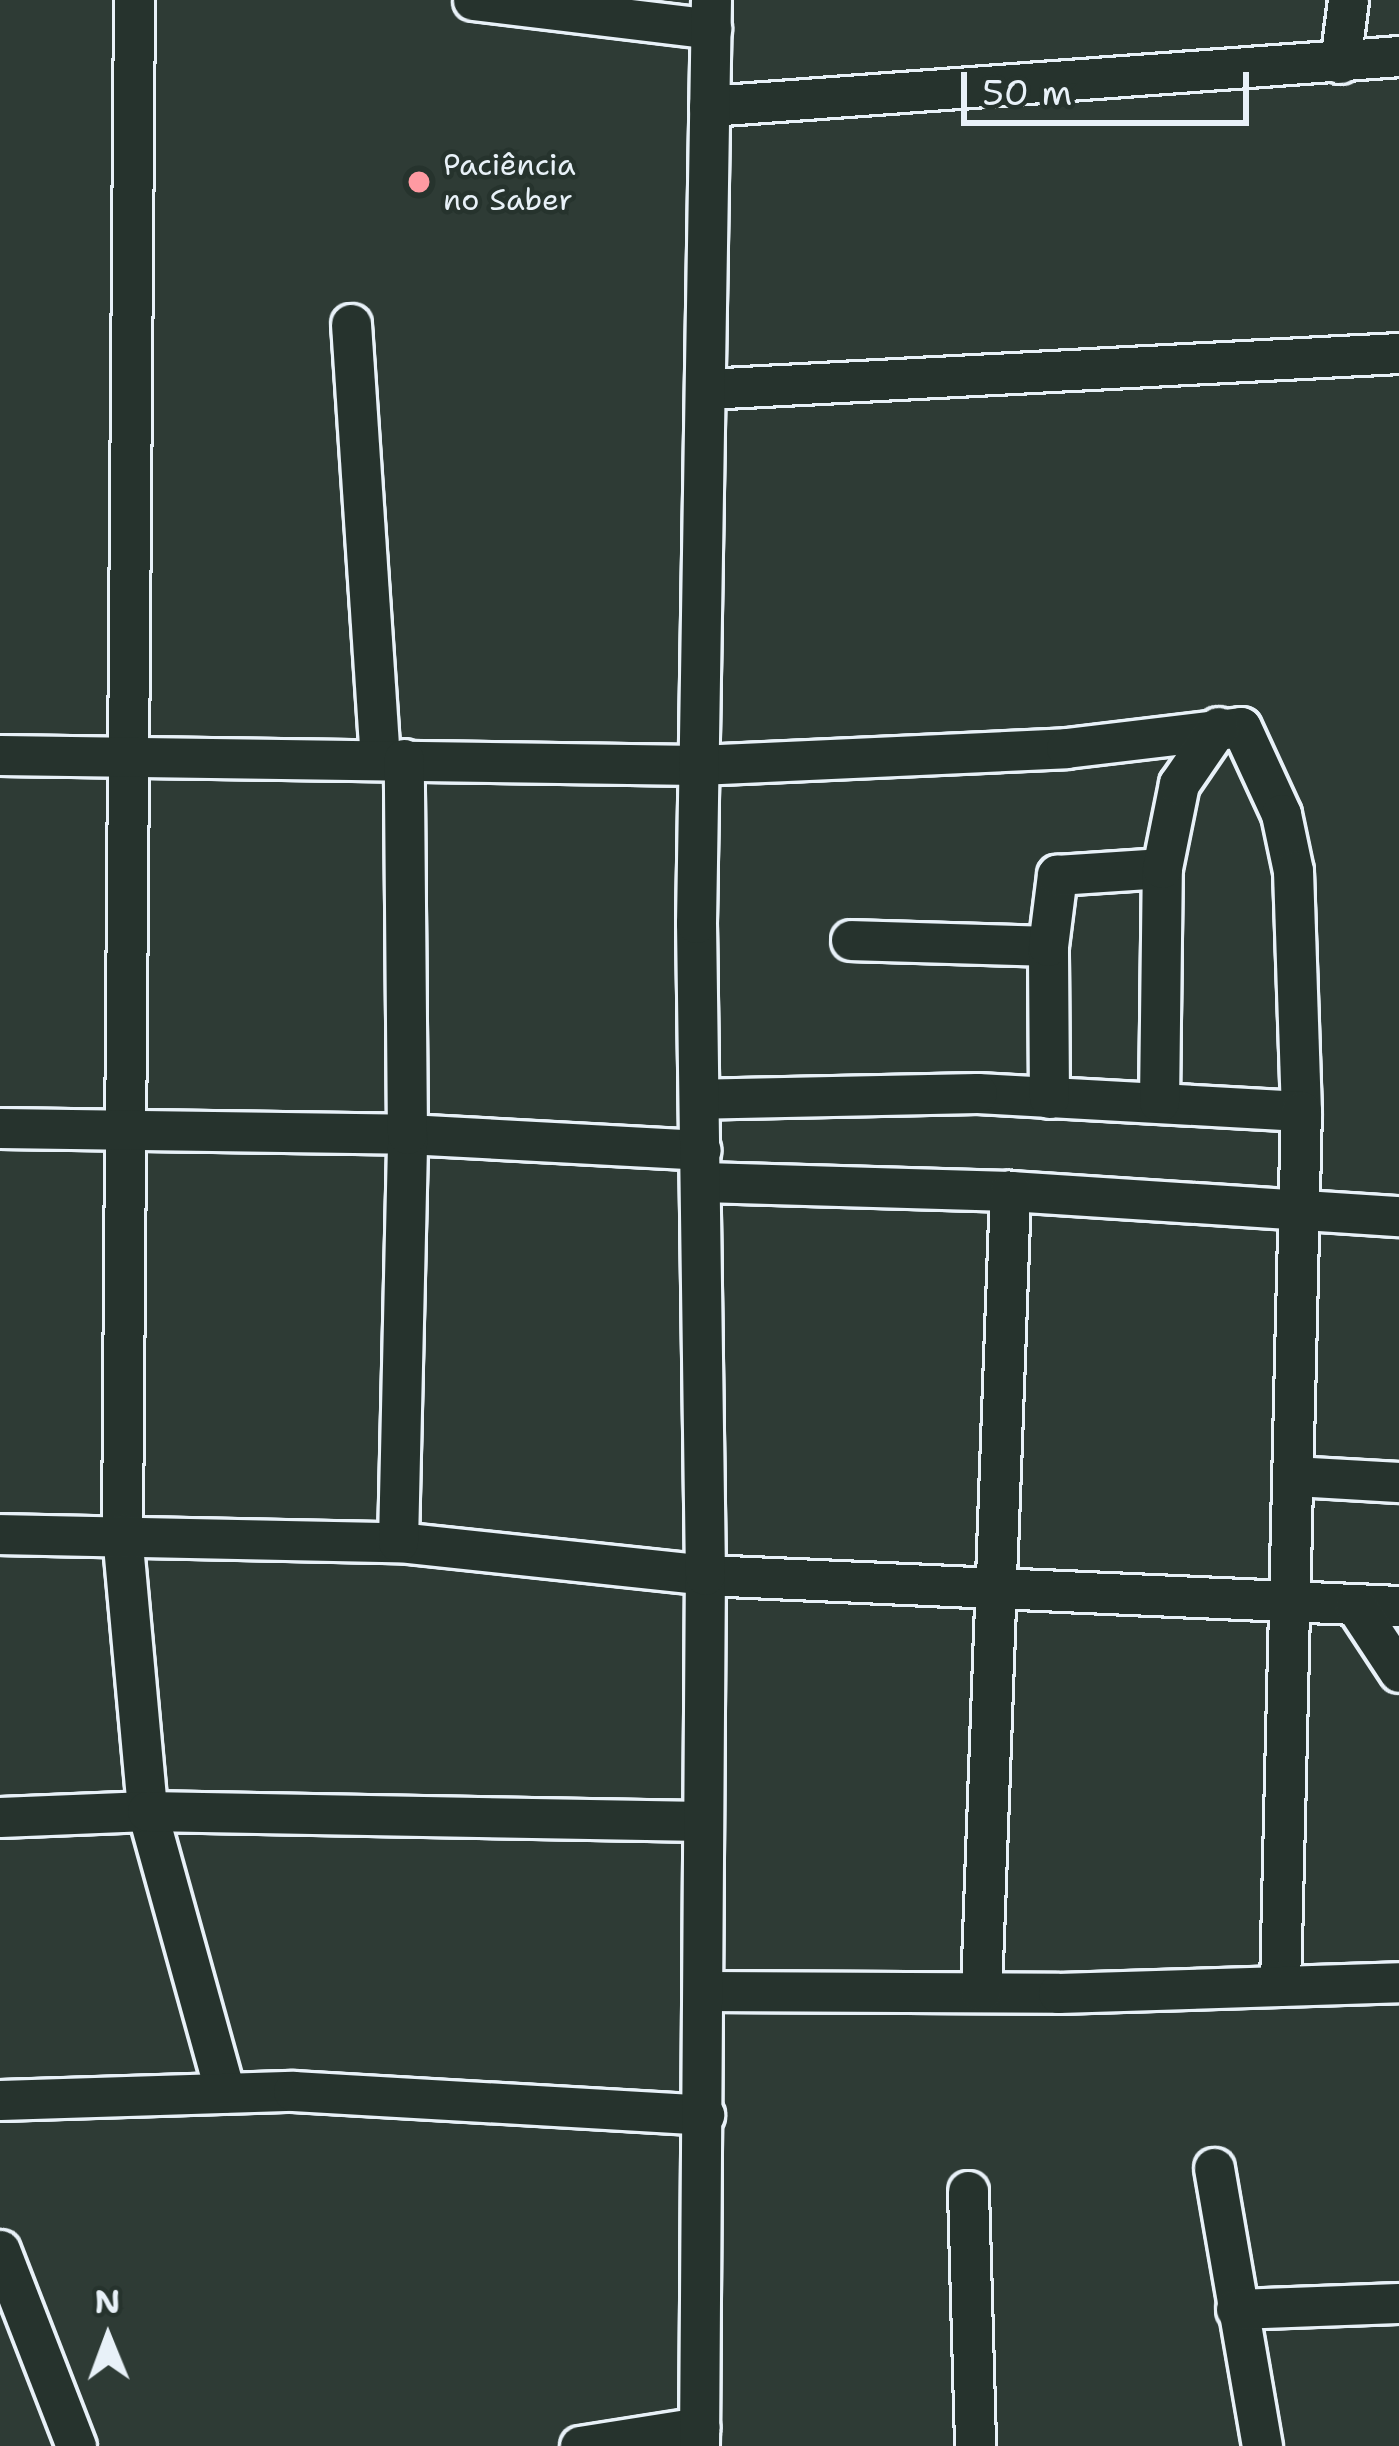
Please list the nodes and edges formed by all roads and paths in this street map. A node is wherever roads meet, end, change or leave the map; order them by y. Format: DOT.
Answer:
graph roads {
  1 [pos="134,0"];
  2 [pos="473,0"];
  3 [pos="1348,0"];
  4 [pos="711,15"];
  5 [pos="1399,56"];
  6 [pos="1340,63"];
  7 [pos="709,106"];
  8 [pos="351,324"];
  9 [pos="1399,353"];
  10 [pos="706,389"];
  11 [pos="1218,727"];
  12 [pos="126,754"];
  13 [pos="0,755"];
  14 [pos="392,759"];
  15 [pos="698,765"];
  16 [pos="1162,868"];
  17 [pos="851,940"];
  18 [pos="1048,946"];
  19 [pos="1048,1098"];
  20 [pos="700,1099"];
  21 [pos="1159,1102"];
  22 [pos="1300,1111"];
  23 [pos="129,1126"];
  24 [pos="0,1128"];
  25 [pos="407,1135"];
  26 [pos="702,1166"];
  27 [pos="1010,1191"];
  28 [pos="1300,1215"];
  29 [pos="1399,1216"];
  30 [pos="1294,1477"];
  31 [pos="1399,1482"];
  32 [pos="0,1534"];
  33 [pos="122,1534"];
  34 [pos="398,1542"];
  35 [pos="705,1575"];
  36 [pos="990,1592"];
  37 [pos="1355,1605"];
  38 [pos="1285,1606"];
  39 [pos="1399,1606"];
  40 [pos="1399,1672"];
  41 [pos="147,1811"];
  42 [pos="0,1817"];
  43 [pos="703,1821"];
  44 [pos="1399,1982"];
  45 [pos="1280,1986"];
  46 [pos="705,1990"];
  47 [pos="981,1991"];
  48 [pos="226,2092"];
  49 [pos="0,2100"];
  50 [pos="704,2115"];
  51 [pos="1214,2168"];
  52 [pos="968,2191"];
  53 [pos="0,2250"];
  54 [pos="1399,2302"];
  55 [pos="1236,2309"];
  56 [pos="700,2436"];
  57 [pos="76,2446"];
  58 [pos="580,2446"];
  59 [pos="975,2446"];
  60 [pos="1262,2446"];
  1 -- 12 [label="street"];
  2 -- 4 [label="street"];
  3 -- 6 [label="street"];
  4 -- 7 [label="street"];
  5 -- 6 [label="street"];
  6 -- 7 [label="street"];
  7 -- 10 [label="street"];
  8 -- 14 [label="street"];
  9 -- 10 [label="street"];
  10 -- 15 [label="street"];
  11 -- 15 [label="street"];
  11 -- 16 [label="street"];
  11 -- 22 [label="street"];
  12 -- 13 [label="street"];
  12 -- 14 [label="street"];
  12 -- 23 [label="street"];
  14 -- 15 [label="street"];
  14 -- 25 [label="street"];
  15 -- 20 [label="street"];
  16 -- 18 [label="street"];
  16 -- 21 [label="street"];
  17 -- 18 [label="street"];
  18 -- 19 [label="street"];
  19 -- 20 [label="street"];
  19 -- 21 [label="street"];
  20 -- 26 [label="street"];
  21 -- 22 [label="street"];
  22 -- 28 [label="street"];
  23 -- 24 [label="street"];
  23 -- 25 [label="street"];
  23 -- 33 [label="street"];
  25 -- 26 [label="street"];
  25 -- 34 [label="street"];
  26 -- 27 [label="street"];
  26 -- 35 [label="street"];
  27 -- 28 [label="street"];
  27 -- 36 [label="street"];
  28 -- 29 [label="street"];
  28 -- 30 [label="street"];
  30 -- 31 [label="street"];
  30 -- 38 [label="street"];
  32 -- 33 [label="street"];
  33 -- 34 [label="street"];
  33 -- 41 [label="street"];
  34 -- 35 [label="street"];
  35 -- 36 [label="street"];
  35 -- 43 [label="street"];
  36 -- 38 [label="street"];
  36 -- 47 [label="street"];
  37 -- 38 [label="street"];
  37 -- 39 [label="street"];
  37 -- 40 [label="street"];
  38 -- 45 [label="street"];
  41 -- 42 [label="street"];
  41 -- 43 [label="street"];
  41 -- 48 [label="street"];
  43 -- 46 [label="street"];
  44 -- 45 [label="street"];
  45 -- 47 [label="street"];
  46 -- 47 [label="street"];
  46 -- 50 [label="street"];
  48 -- 49 [label="street"];
  48 -- 50 [label="street"];
  50 -- 56 [label="street"];
  51 -- 55 [label="street"];
  52 -- 59 [label="street"];
  53 -- 57 [label="street"];
  54 -- 55 [label="street"];
  55 -- 60 [label="street"];
  56 -- 58 [label="street"];
}
